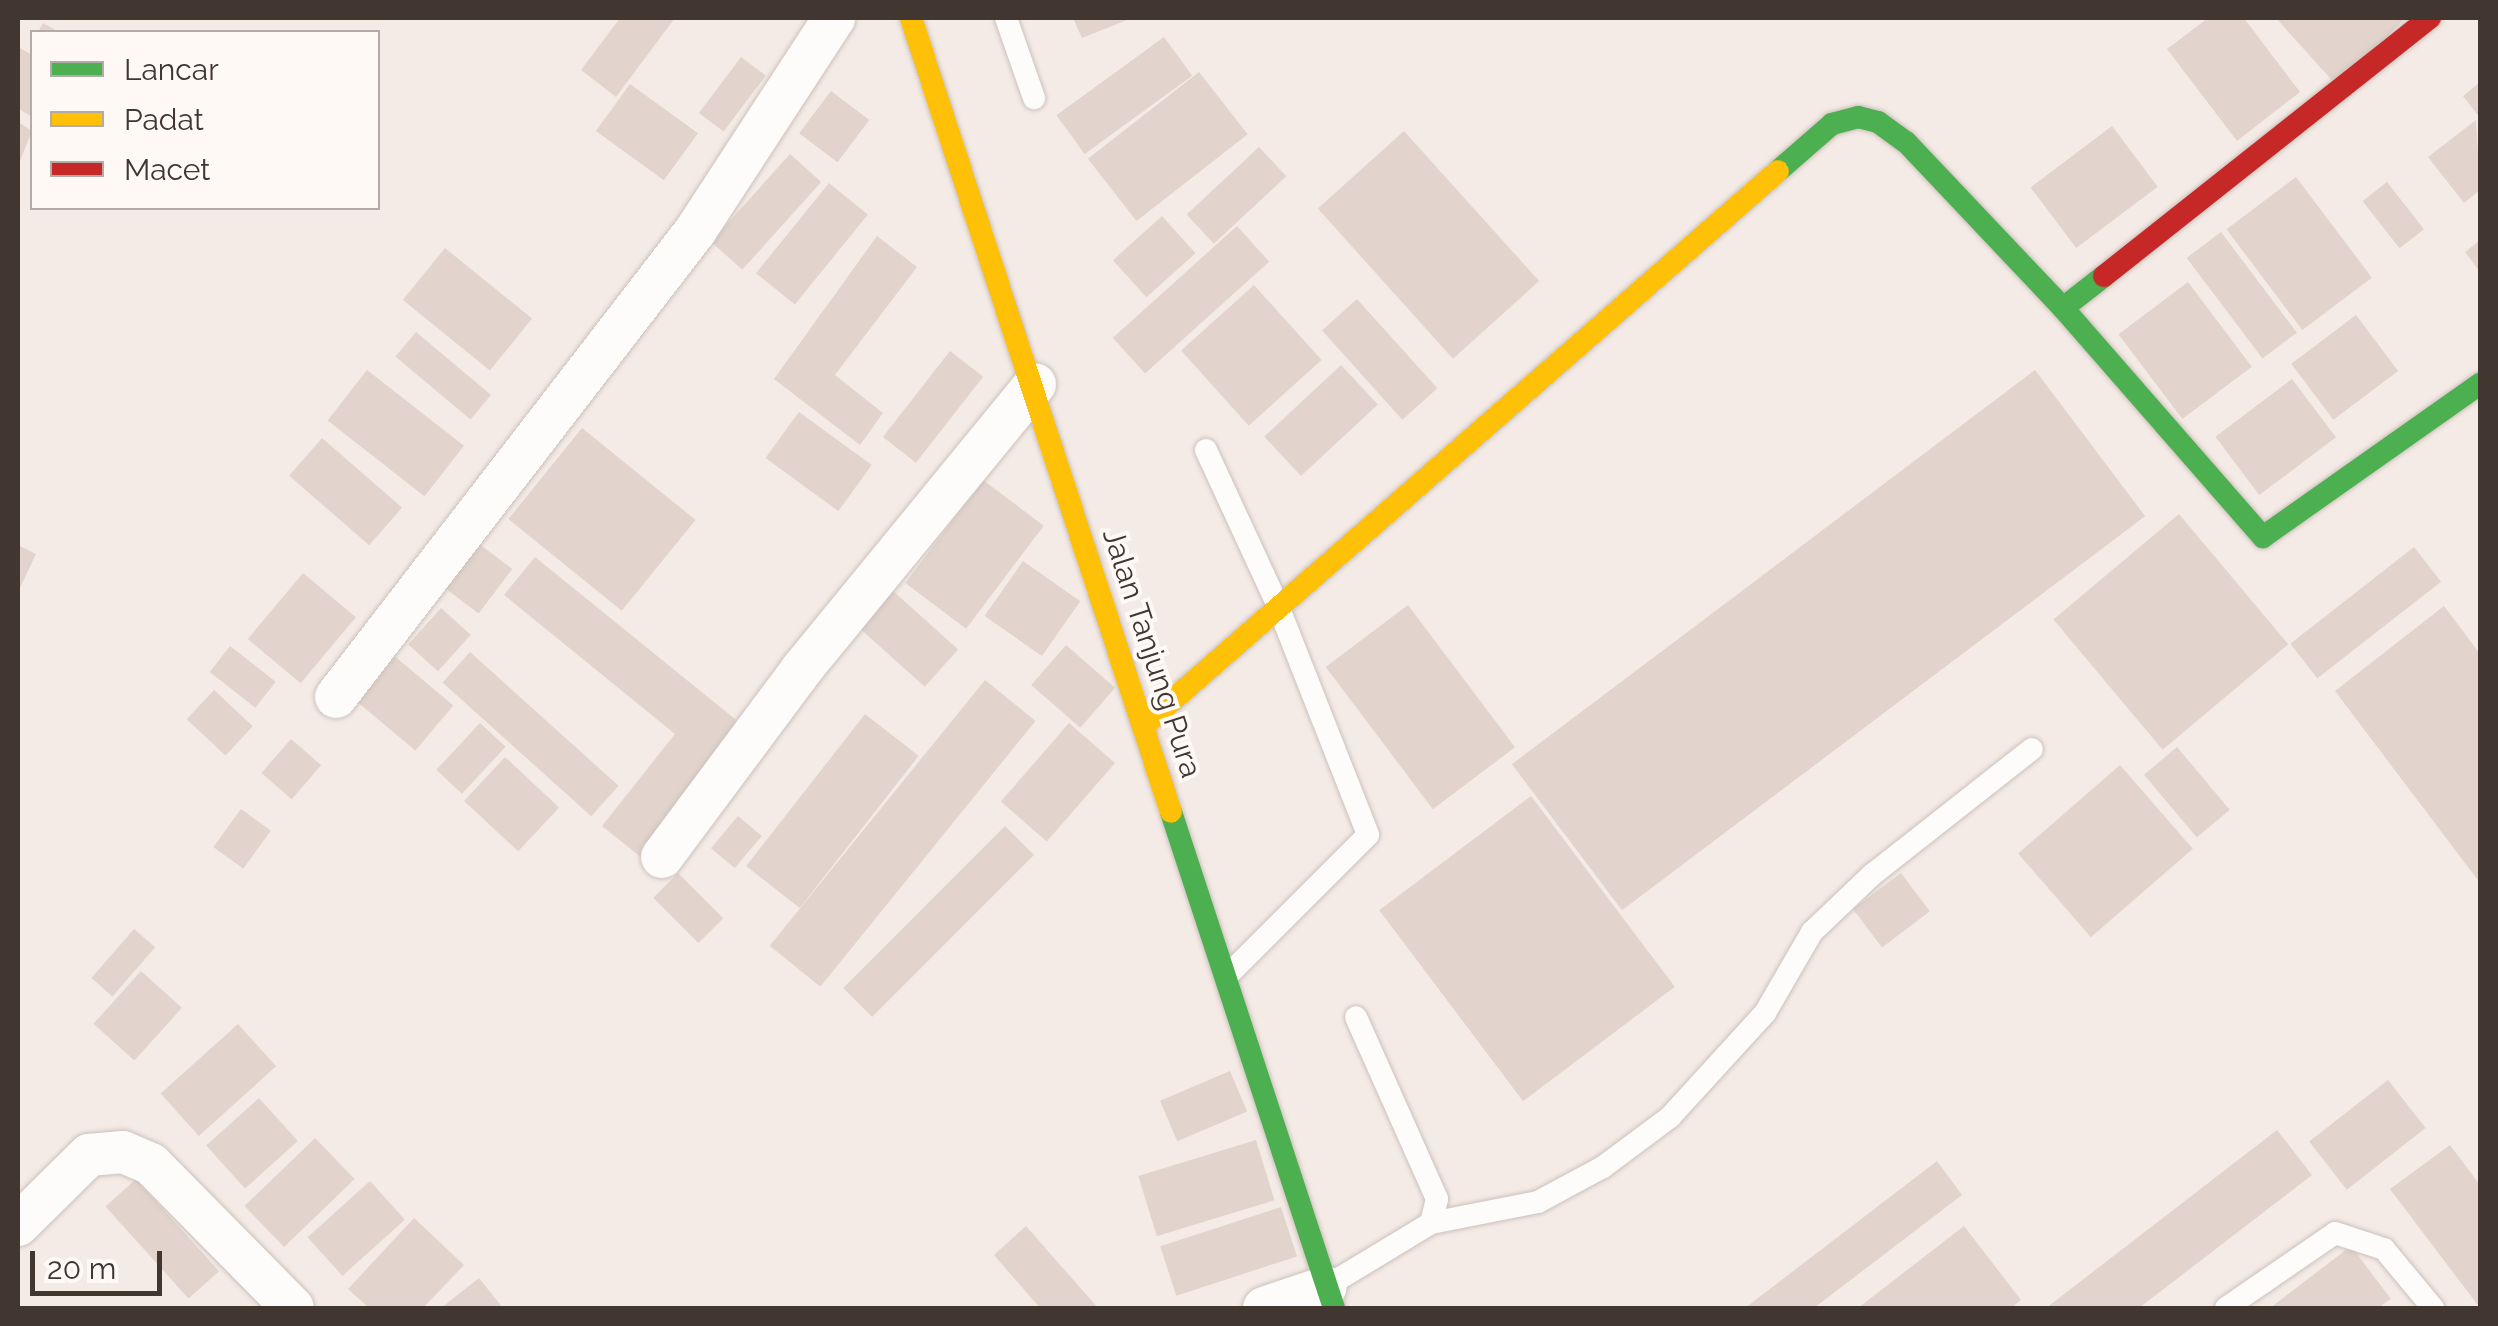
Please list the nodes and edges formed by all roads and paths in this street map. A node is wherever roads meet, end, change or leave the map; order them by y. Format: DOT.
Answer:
graph roads {
  1 [pos="834,18"];
  2 [pos="911,18"];
  3 [pos="1006,18"];
  4 [pos="2430,18"];
  5 [pos="1034,98"];
  6 [pos="2063,308"];
  7 [pos="1034,384"];
  8 [pos="2480,384"];
  9 [pos="1206,450"];
  10 [pos="1278,606"];
  11 [pos="336,697"];
  12 [pos="1143,726"];
  13 [pos="2032,749"];
  14 [pos="662,856"];
  15 [pos="1228,974"];
  16 [pos="1356,1016"];
  17 [pos="1431,1223"];
  18 [pos="18,1224"];
  19 [pos="1330,1298"];
  20 [pos="293,1308"];
  21 [pos="1264,1308"];
  22 [pos="2226,1308"];
  23 [pos="2433,1308"];
  1 -- 11 [label="street"];
  2 -- 7 [label="street, Jalan Tanjung Pura"];
  3 -- 5 [label="lane"];
  4 -- 6 [label="street"];
  6 -- 8 [label="street"];
  6 -- 10 [label="street"];
  7 -- 12 [label="street, Jalan Tanjung Pura"];
  7 -- 14 [label="street"];
  9 -- 10 [label="lane"];
  10 -- 12 [label="street"];
  10 -- 15 [label="lane"];
  12 -- 15 [label="street, Jalan Tanjung Pura"];
  13 -- 17 [label="lane"];
  15 -- 19 [label="street, Jalan Tanjung Pura"];
  16 -- 17 [label="lane"];
  17 -- 19 [label="lane"];
  18 -- 20 [label="street"];
  19 -- 21 [label="street"];
  22 -- 23 [label="lane"];
}
